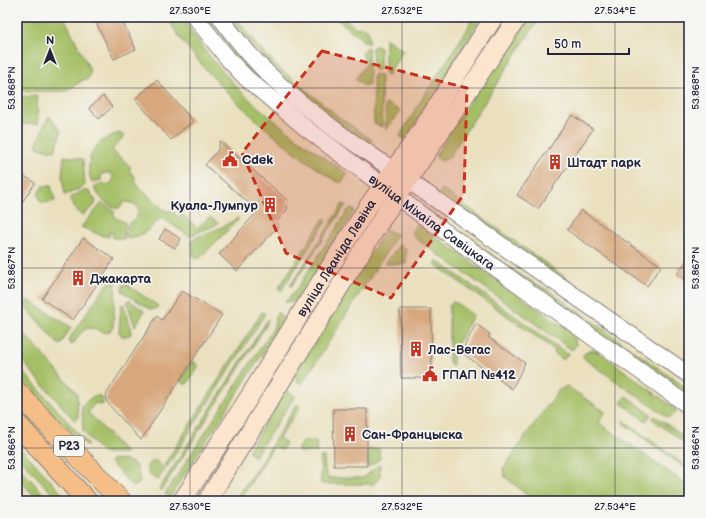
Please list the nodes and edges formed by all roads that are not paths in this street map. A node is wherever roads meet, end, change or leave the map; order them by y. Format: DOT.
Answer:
graph roads {
  1 [pos="195,17"];
  2 [pos="220,17"];
  3 [pos="494,17"];
  4 [pos="518,17"];
  5 [pos="401,175"];
  6 [pos="383,186"];
  7 [pos="397,197"];
  8 [pos="689,375"];
  9 [pos="17,392"];
  10 [pos="689,406"];
  11 [pos="17,424"];
  12 [pos="87,501"];
  13 [pos="121,501"];
  14 [pos="182,501"];
  15 [pos="207,501"];
  1 -- 6 [label="street, вуліца Міхаіла Савіцкага"];
  2 -- 5 [label="street, вуліца Міхаіла Савіцкага"];
  3 -- 5 [label="main road, вуліца Леаніда Левіна"];
  4 -- 5 [label="main road, вуліца Леаніда Левіна"];
  5 -- 6 [label="main road, вуліца Леаніда Левіна"];
  5 -- 7 [label="main road, вуліца Леаніда Левіна"];
  5 -- 8 [label="street, вуліца Міхаіла Савіцкага"];
  6 -- 7 [label="street, вуліца Міхаіла Савіцкага"];
  6 -- 14 [label="main road, вуліца Леаніда Левіна"];
  7 -- 10 [label="street, вуліца Міхаіла Савіцкага"];
  7 -- 15 [label="main road, вуліца Леаніда Левіна"];
  9 -- 13 [label="main road, Р23"];
  11 -- 12 [label="main road, Р23"];
}
